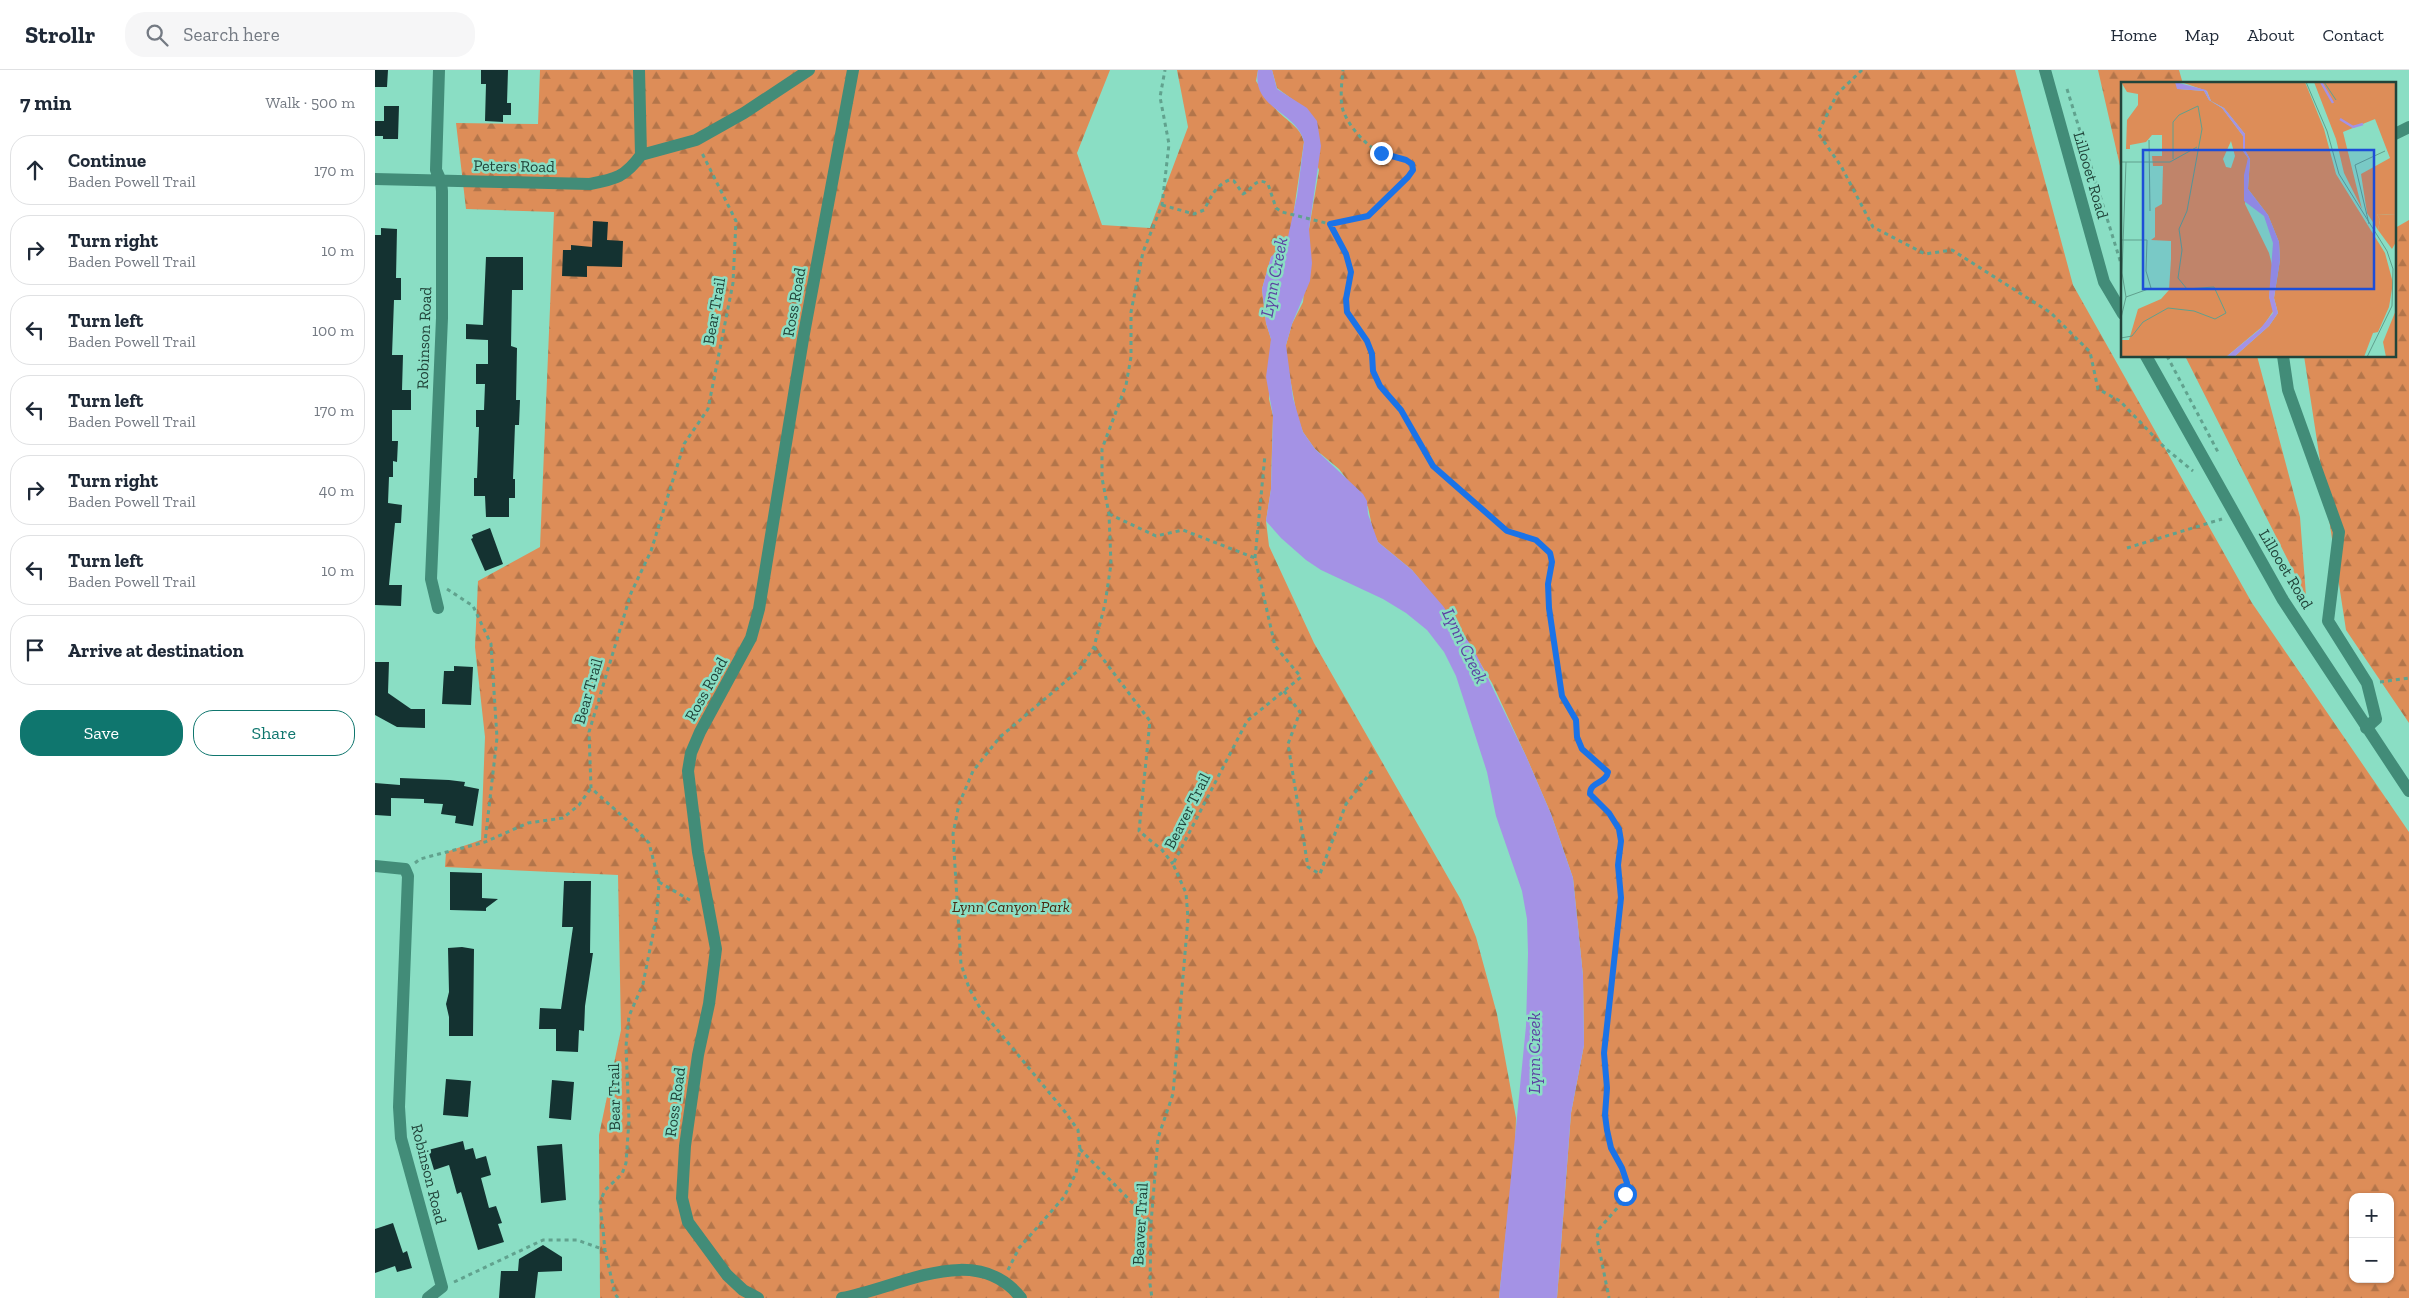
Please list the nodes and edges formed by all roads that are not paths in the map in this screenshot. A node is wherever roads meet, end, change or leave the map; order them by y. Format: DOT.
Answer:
graph roads {
  1 [pos="439,70"];
  2 [pos="639,70"];
  3 [pos="809,70"];
  4 [pos="853,70"];
  5 [pos="2045,70"];
  6 [pos="2409,127"];
  7 [pos="2397,133"];
  8 [pos="641,155"];
  9 [pos="375,179"];
  10 [pos="441,181"];
  11 [pos="2121,311"];
  12 [pos="2147,358"];
  13 [pos="2283,358"];
  14 [pos="438,608"];
  15 [pos="2366,728"];
  16 [pos="2409,791"];
  17 [pos="375,866"];
  18 [pos="428,1298"];
  19 [pos="758,1298"];
  20 [pos="842,1298"];
  21 [pos="1021,1298"];
  1 -- 10 [label="street, Robinson Road"];
  2 -- 8 [label="street"];
  3 -- 8 [label="street"];
  4 -- 19 [label="street, Ross Road"];
  5 -- 11 [label="street, Lillooet Road"];
  6 -- 7 [label="street"];
  8 -- 10 [label="street, Peters Road"];
  9 -- 10 [label="street, Peters Road"];
  10 -- 14 [label="street, Robinson Road"];
  12 -- 15 [label="street, Lillooet Road"];
  13 -- 15 [label="street"];
  15 -- 16 [label="street, Lillooet Road"];
  17 -- 18 [label="street, Robinson Road"];
  20 -- 21 [label="street"];
}
